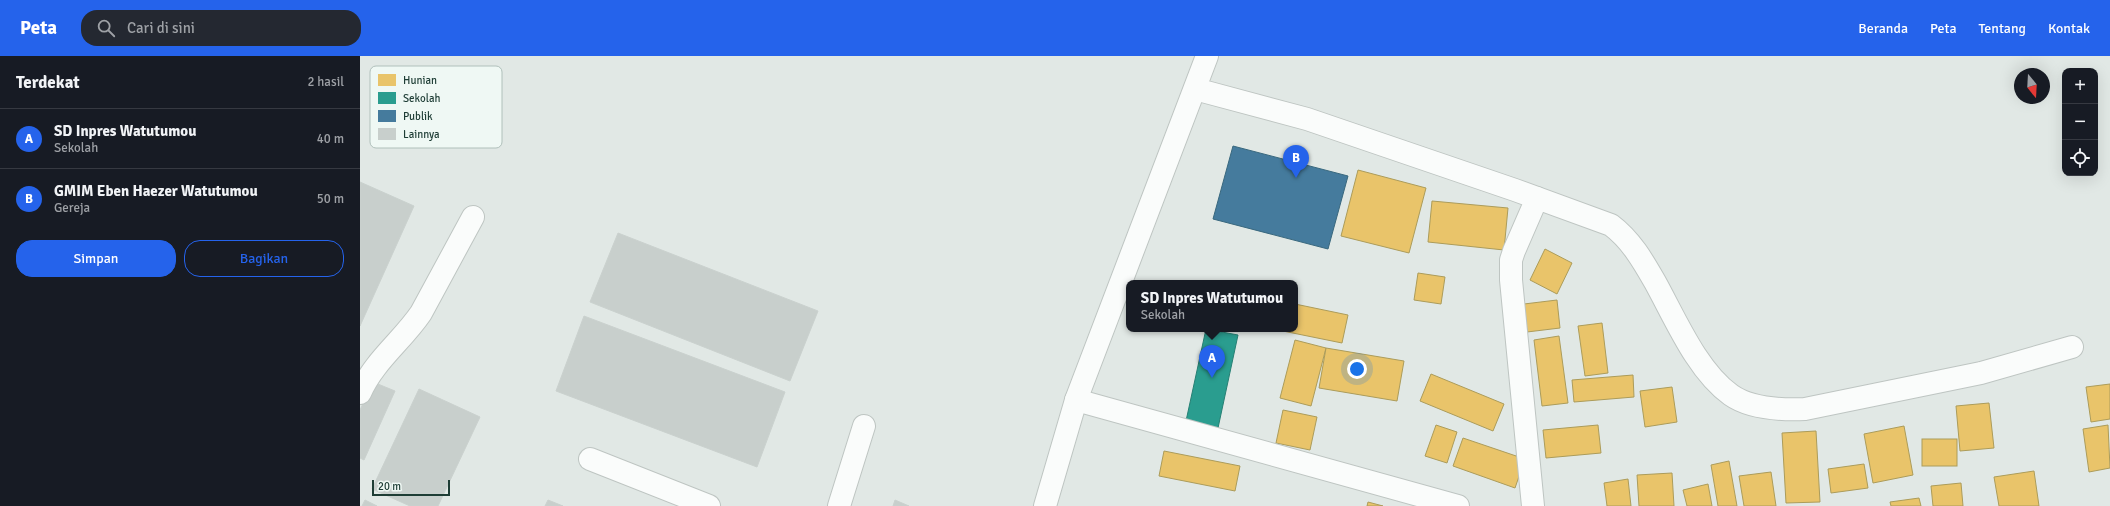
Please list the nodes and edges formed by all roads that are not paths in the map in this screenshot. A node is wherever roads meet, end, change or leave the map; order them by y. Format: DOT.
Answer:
graph roads {
  1 [pos="1207,56"];
  2 [pos="1195,90"];
  3 [pos="1537,198"];
  4 [pos="472,217"];
  5 [pos="2072,347"];
  6 [pos="360,393"];
  7 [pos="1076,400"];
  8 [pos="864,426"];
  9 [pos="590,459"];
  10 [pos="709,506"];
  11 [pos="839,506"];
  12 [pos="1044,506"];
  13 [pos="1458,506"];
  14 [pos="1533,506"];
  1 -- 2 [label="street"];
  2 -- 3 [label="street"];
  2 -- 7 [label="street"];
  3 -- 5 [label="street"];
  3 -- 14 [label="street"];
  4 -- 6 [label="street"];
  7 -- 12 [label="street"];
  7 -- 13 [label="street"];
  8 -- 11 [label="street"];
  9 -- 10 [label="street"];
}
